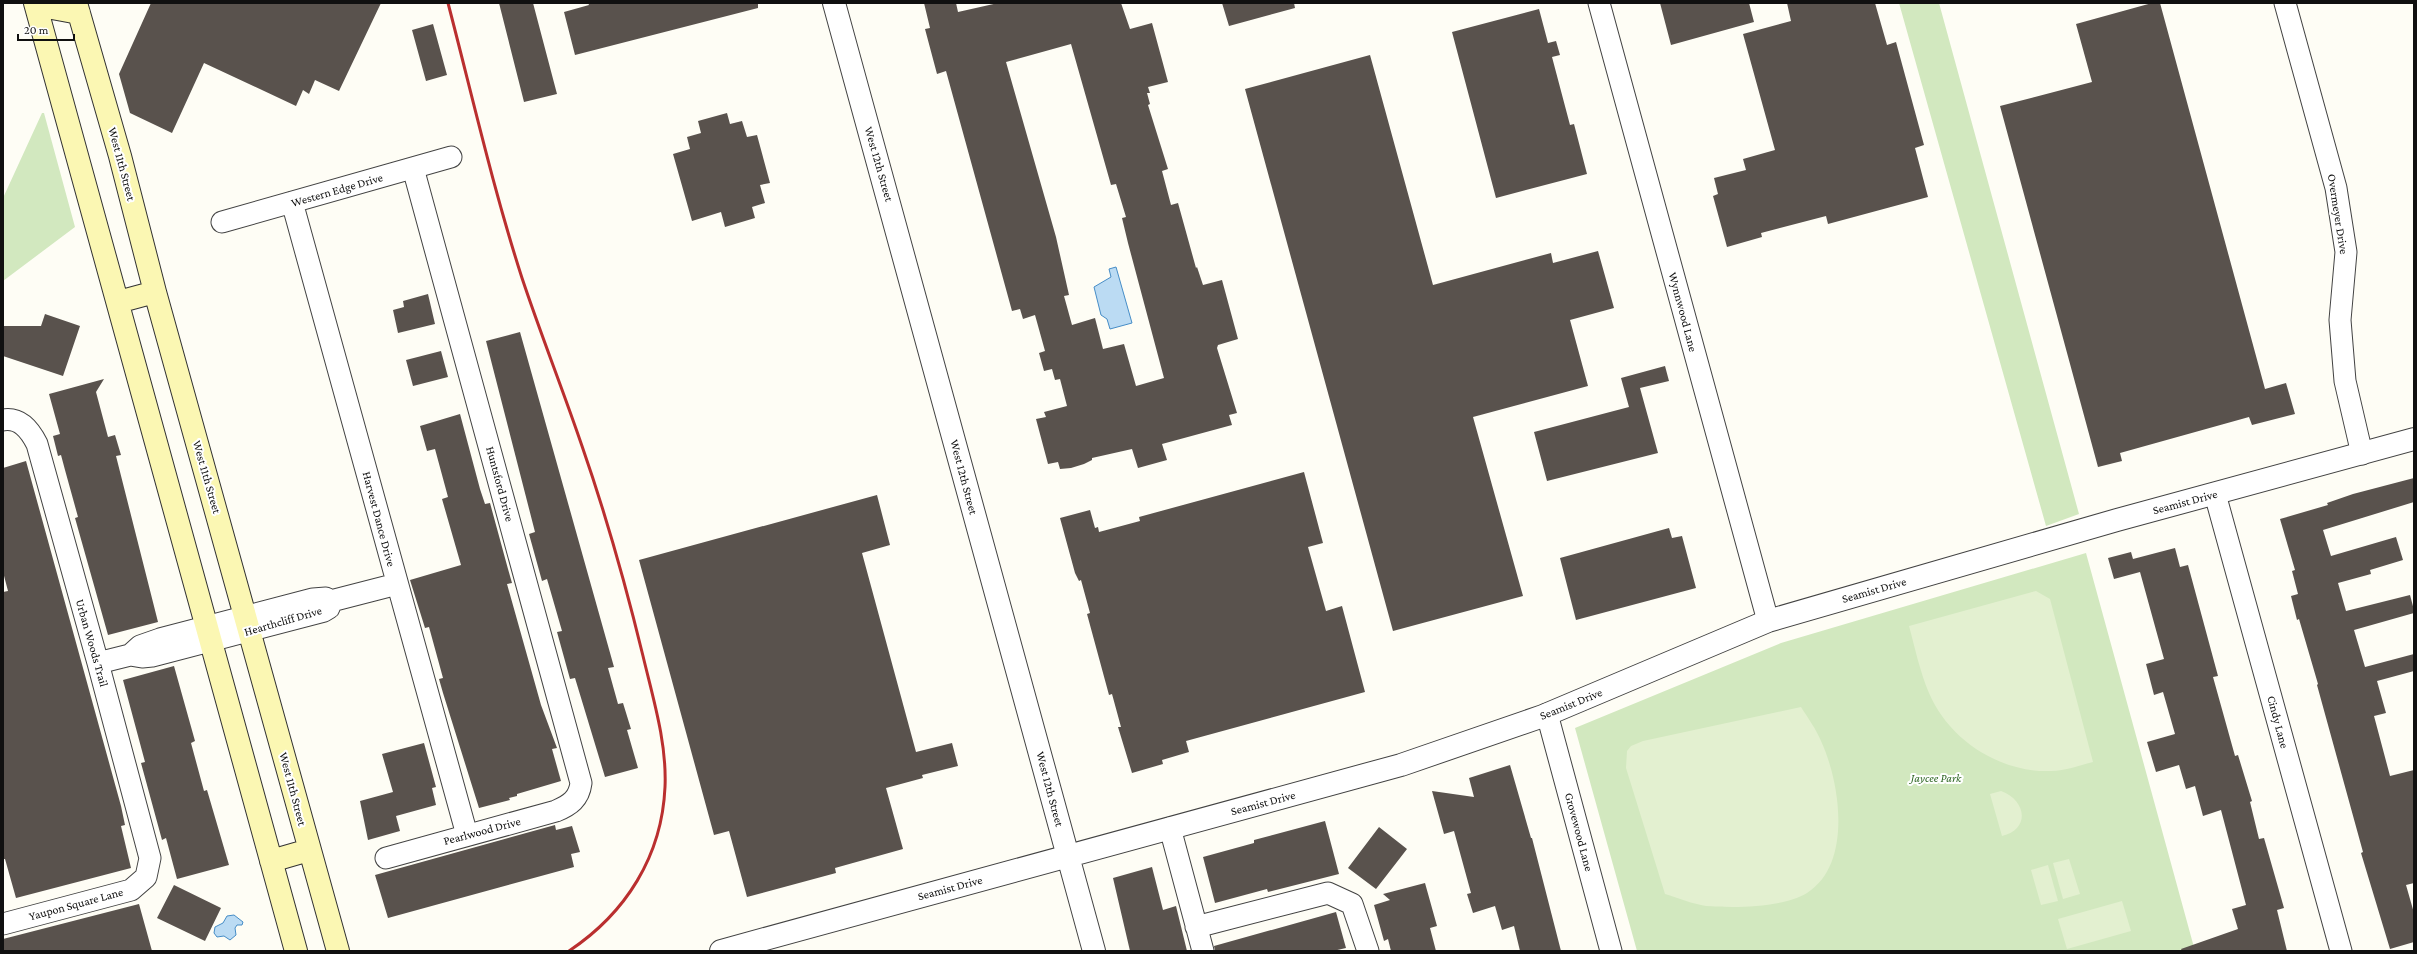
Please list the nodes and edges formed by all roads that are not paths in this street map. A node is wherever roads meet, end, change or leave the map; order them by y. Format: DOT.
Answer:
graph roads {
  1 [pos="834,3"];
  2 [pos="1599,3"];
  3 [pos="2285,3"];
  4 [pos="36,4"];
  5 [pos="77,8"];
  6 [pos="451,157"];
  7 [pos="413,168"];
  8 [pos="292,202"];
  9 [pos="222,222"];
  10 [pos="155,292"];
  11 [pos="118,302"];
  12 [pos="8,419"];
  13 [pos="2414,439"];
  14 [pos="2362,454"];
  15 [pos="2215,494"];
  16 [pos="397,584"];
  17 [pos="1768,621"];
  18 [pos="229,629"];
  19 [pos="98,663"];
  20 [pos="1546,714"];
  21 [pos="575,800"];
  22 [pos="1170,828"];
  23 [pos="467,835"];
  24 [pos="309,850"];
  25 [pos="1068,856"];
  26 [pos="386,858"];
  27 [pos="271,861"];
  28 [pos="146,878"];
  29 [pos="3,924"];
  30 [pos="1196,927"];
  31 [pos="296,951"];
  32 [pos="338,951"];
  33 [pos="721,951"];
  34 [pos="1094,951"];
  35 [pos="1203,951"];
  36 [pos="1368,951"];
  37 [pos="1610,951"];
  38 [pos="2342,951"];
  1 -- 25 [label="street, West 12th Street"];
  2 -- 17 [label="street, Wynnwood Lane"];
  3 -- 14 [label="street, Overmeyer Drive"];
  4 -- 5 [label="main road"];
  4 -- 11 [label="main road, West 11th Street"];
  5 -- 10 [label="main road, West 11th Street"];
  6 -- 7 [label="street, Western Edge Drive"];
  7 -- 8 [label="street, Western Edge Drive"];
  7 -- 21 [label="street, Huntsford Drive"];
  8 -- 9 [label="street, Western Edge Drive"];
  8 -- 16 [label="street, Harvest Dance Drive"];
  10 -- 11 [label="main road"];
  10 -- 18 [label="main road, West 11th Street"];
  11 -- 18 [label="main road, West 11th Street"];
  12 -- 19 [label="street, Urban Woods Trail"];
  13 -- 14 [label="street, Seamist Drive"];
  14 -- 15 [label="street, Seamist Drive"];
  15 -- 17 [label="street, Seamist Drive"];
  15 -- 38 [label="street, Cindy Lane"];
  16 -- 18 [label="street, Hearthcliff Drive"];
  16 -- 23 [label="street, Harvest Dance Drive"];
  17 -- 20 [label="street, Seamist Drive"];
  18 -- 19 [label="street, Hearthcliff Drive"];
  18 -- 24 [label="main road, West 11th Street"];
  18 -- 27 [label="main road, West 11th Street"];
  19 -- 28 [label="street, Urban Woods Trail"];
  20 -- 22 [label="street, Seamist Drive"];
  20 -- 37 [label="street, Grovewood Lane"];
  21 -- 23 [label="street, Pearlwood Drive"];
  22 -- 25 [label="street, Seamist Drive"];
  22 -- 30 [label="street"];
  23 -- 26 [label="street, Pearlwood Drive"];
  24 -- 27 [label="main road"];
  24 -- 32 [label="main road, West 11th Street"];
  25 -- 33 [label="street, Seamist Drive"];
  25 -- 34 [label="street, West 12th Street"];
  27 -- 31 [label="main road, West 11th Street"];
  28 -- 29 [label="street, Yaupon Square Lane"];
  30 -- 35 [label="street"];
  30 -- 36 [label="street"];
}
